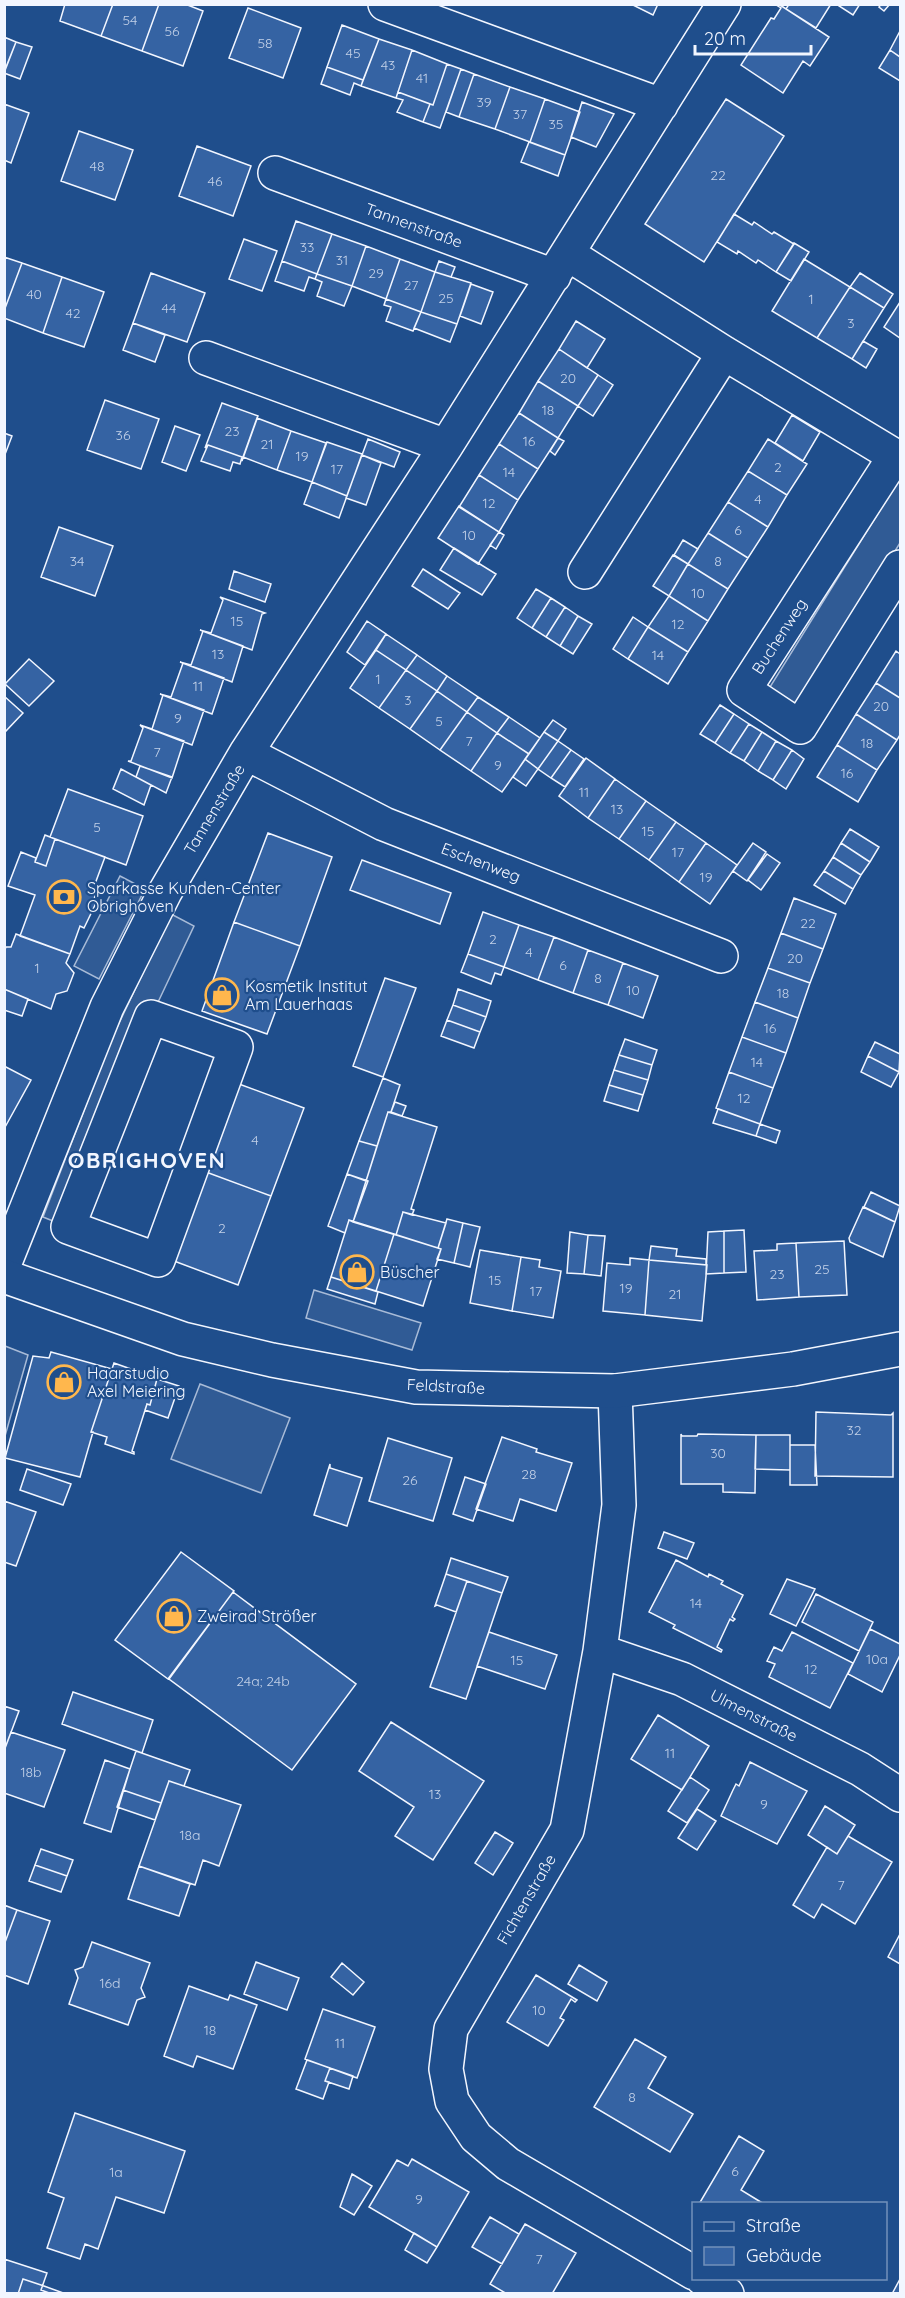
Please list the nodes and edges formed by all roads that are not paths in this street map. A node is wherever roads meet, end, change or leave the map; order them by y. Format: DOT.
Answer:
graph roads {
  1 [pos="386,4"];
  2 [pos="724,4"];
  3 [pos="661,105"];
  4 [pos="275,173"];
  5 [pos="560,265"];
  6 [pos="724,352"];
  7 [pos="206,358"];
  8 [pos="446,446"];
  9 [pos="898,458"];
  10 [pos="900,567"];
  11 [pos="585,572"];
  12 [pos="246,753"];
  13 [pos="721,956"];
  14 [pos="68,1227"];
  15 [pos="4,1266"];
  16 [pos="4,1276"];
  17 [pos="900,1349"];
  18 [pos="615,1391"];
  19 [pos="600,1651"];
  20 [pos="900,1795"];
  21 [pos="692,2272"];
  22 [pos="705,2280"];
  23 [pos="727,2294"];
  1 -- 3 [label="street"];
  2 -- 3 [label="street, Tannenstraße"];
  3 -- 5 [label="street, Tannenstraße"];
  4 -- 5 [label="street, Tannenstraße"];
  5 -- 6 [label="street, Buchenweg"];
  5 -- 8 [label="street, Tannenstraße"];
  6 -- 9 [label="street, Buchenweg"];
  6 -- 11 [label="street"];
  7 -- 8 [label="street"];
  8 -- 12 [label="street, Tannenstraße"];
  9 -- 10 [label="street, Buchenweg"];
  12 -- 13 [label="street, Eschenweg"];
  12 -- 15 [label="street, Tannenstraße"];
  14 -- 14 [label="street"];
  16 -- 18 [label="street, Feldstraße"];
  17 -- 18 [label="street, Feldstraße"];
  18 -- 19 [label="street, Fichtenstraße"];
  19 -- 20 [label="street, Ulmenstraße"];
  19 -- 21 [label="street, Fichtenstraße"];
  22 -- 23 [label="street"];
}
